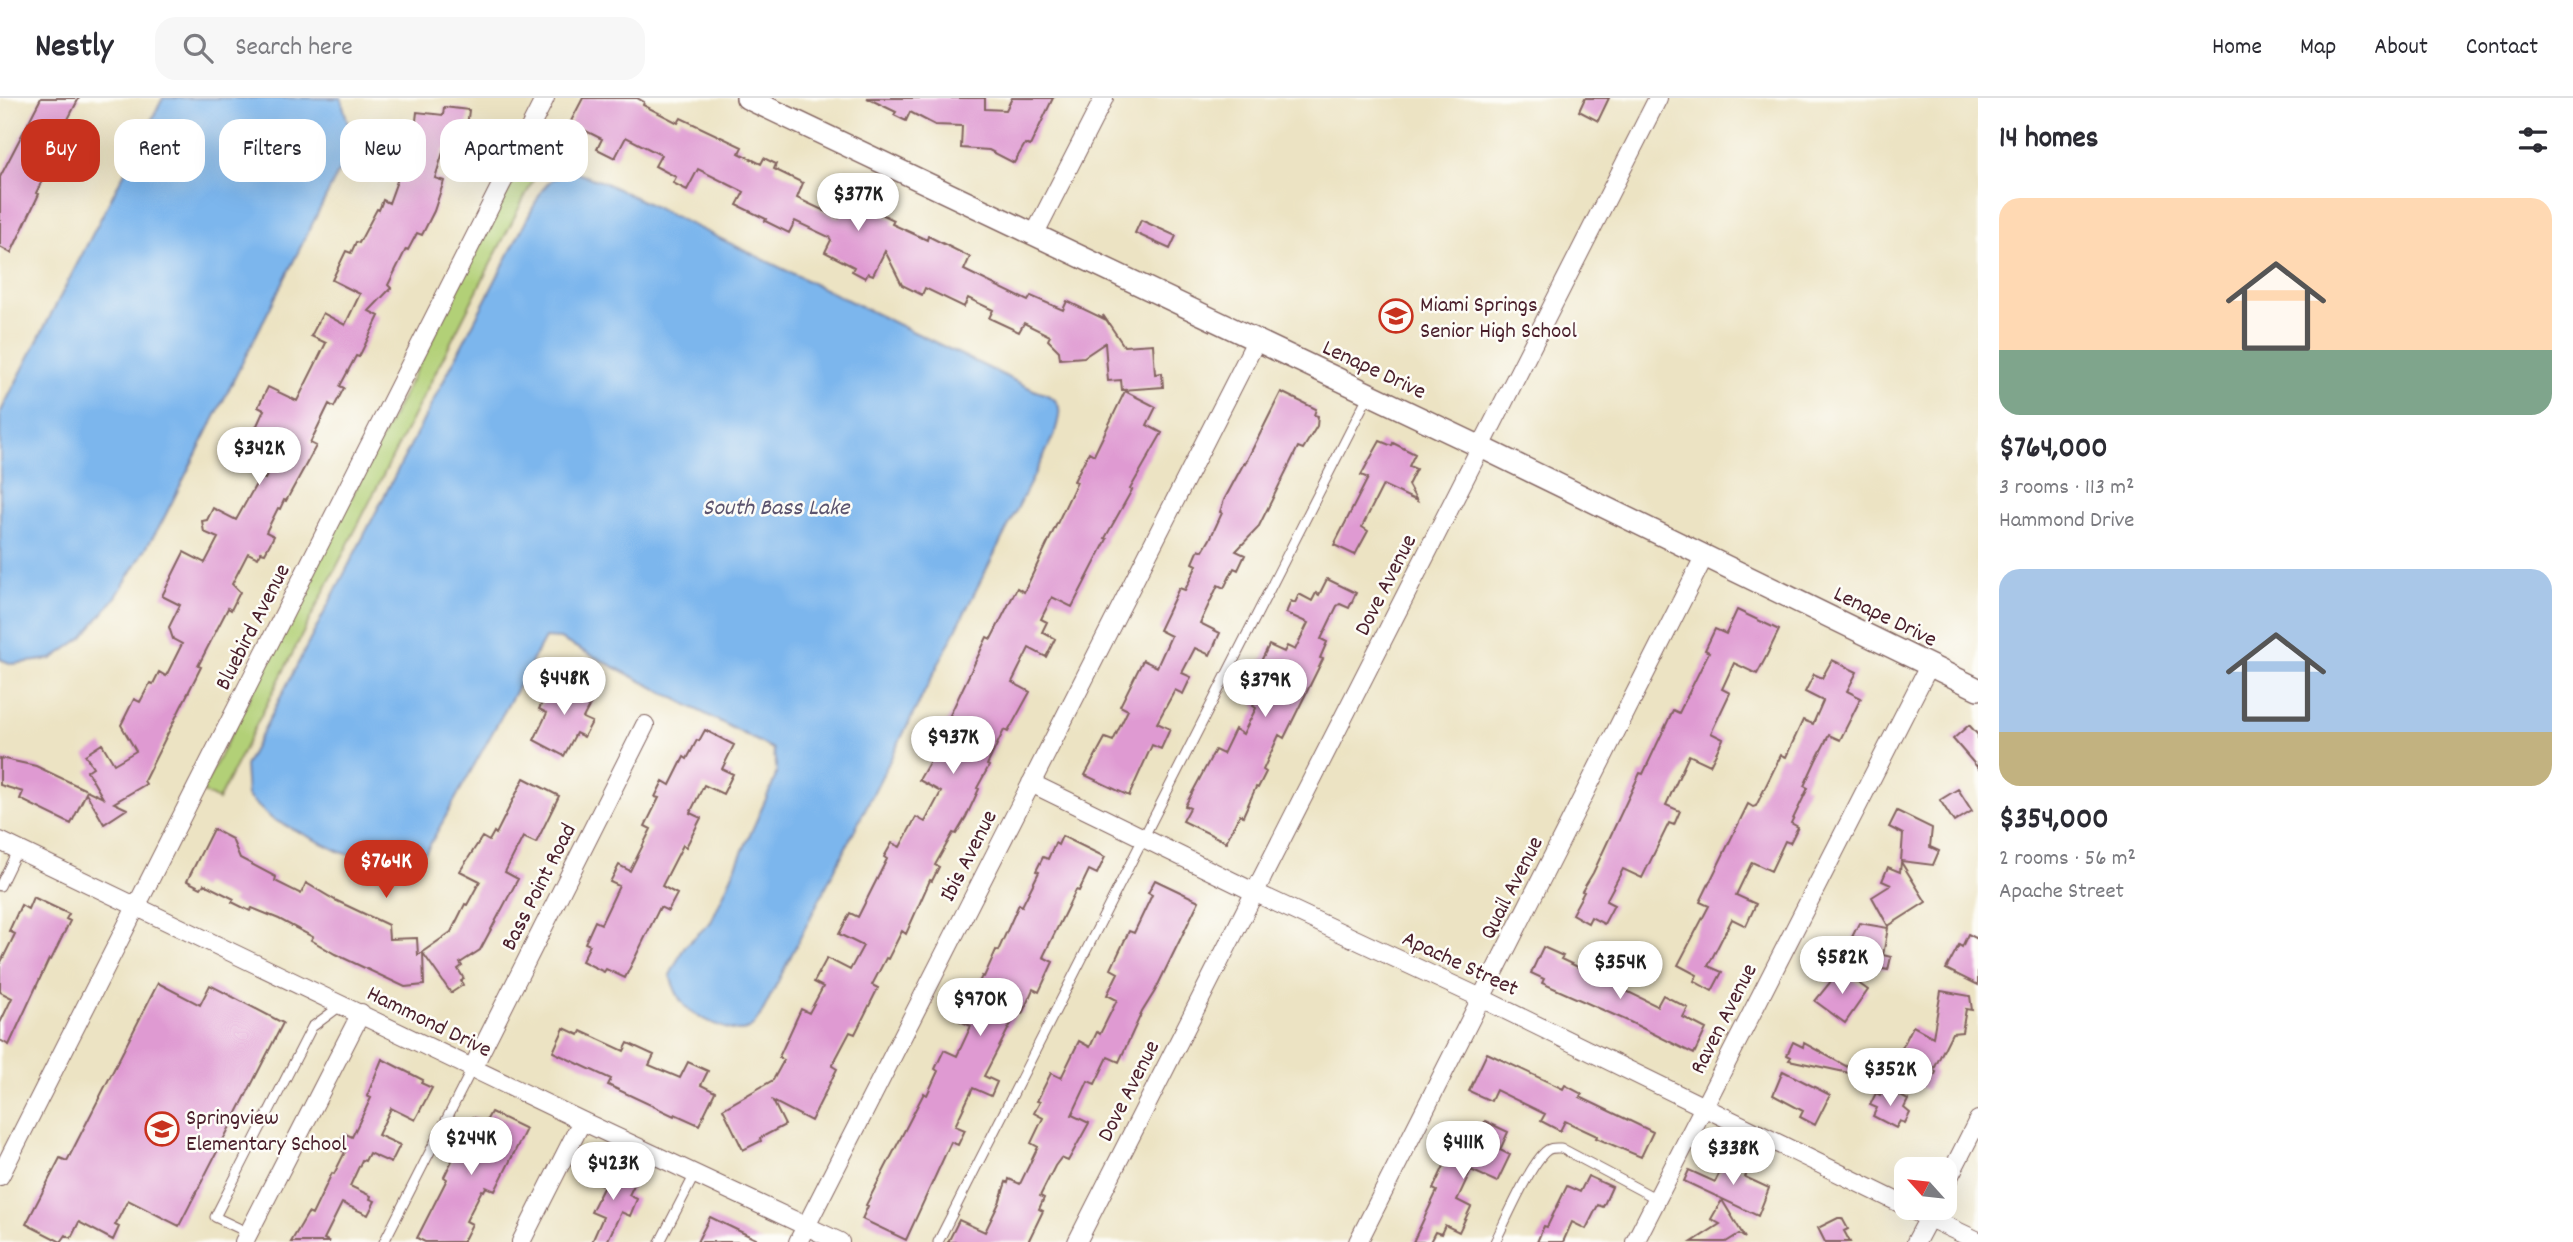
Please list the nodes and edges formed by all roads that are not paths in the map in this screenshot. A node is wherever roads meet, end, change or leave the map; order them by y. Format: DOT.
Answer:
graph roads {
  1 [pos="545,98"];
  2 [pos="747,98"];
  3 [pos="1104,98"];
  4 [pos="1658,98"];
  5 [pos="1034,235"];
  6 [pos="1256,341"];
  7 [pos="1369,394"];
  8 [pos="1481,447"];
  9 [pos="1705,555"];
  10 [pos="1929,666"];
  11 [pos="1978,689"];
  12 [pos="645,725"];
  13 [pos="1031,783"];
  14 [pos="1143,838"];
  15 [pos="0,841"];
  16 [pos="18,849"];
  17 [pos="0,886"];
  18 [pos="1256,893"];
  19 [pos="137,907"];
  20 [pos="1481,998"];
  21 [pos="343,1004"];
  22 [pos="361,1013"];
  23 [pos="472,1069"];
  24 [pos="1704,1107"];
  25 [pos="1978,1120"];
  26 [pos="582,1121"];
  27 [pos="1957,1161"];
  28 [pos="695,1174"];
  29 [pos="0,1176"];
  30 [pos="1657,1199"];
  31 [pos="1894,1201"];
  32 [pos="1928,1220"];
  33 [pos="1944,1220"];
  34 [pos="802,1234"];
  35 [pos="246,1238"];
  36 [pos="1978,1241"];
  37 [pos="384,1242"];
  38 [pos="521,1242"];
  39 [pos="660,1242"];
  40 [pos="840,1242"];
  41 [pos="938,1242"];
  42 [pos="1077,1242"];
  43 [pos="1358,1242"];
  44 [pos="1495,1242"];
  45 [pos="1635,1242"];
  46 [pos="1916,1242"];
  1 -- 19 [label="street, Bluebird Avenue"];
  2 -- 5 [label="street, Lenape Drive"];
  3 -- 5 [label="street"];
  4 -- 8 [label="street, Dove Avenue"];
  5 -- 6 [label="street, Lenape Drive"];
  6 -- 7 [label="street, Lenape Drive"];
  6 -- 13 [label="street, Ibis Avenue"];
  7 -- 8 [label="street, Lenape Drive"];
  7 -- 14 [label="lane"];
  8 -- 9 [label="street, Lenape Drive"];
  8 -- 18 [label="street, Dove Avenue"];
  9 -- 10 [label="street, Lenape Drive"];
  9 -- 20 [label="street, Quail Avenue"];
  10 -- 11 [label="street, Lenape Drive"];
  10 -- 24 [label="street, Raven Avenue"];
  12 -- 23 [label="street, Bass Point Road"];
  13 -- 14 [label="street, Apache Street"];
  13 -- 34 [label="street, Ibis Avenue"];
  14 -- 18 [label="street, Apache Street"];
  14 -- 41 [label="lane"];
  15 -- 16 [label="street, Hammond Drive"];
  16 -- 17 [label="lane"];
  16 -- 19 [label="street, Hammond Drive"];
  18 -- 20 [label="street, Apache Street"];
  18 -- 42 [label="street, Dove Avenue"];
  19 -- 21 [label="street, Hammond Drive"];
  19 -- 29 [label="street, Bluebird Avenue"];
  20 -- 24 [label="street, Apache Street"];
  20 -- 43 [label="street, Quail Avenue"];
  21 -- 22 [label="street, Hammond Drive"];
  21 -- 35 [label="lane"];
  22 -- 23 [label="street, Hammond Drive"];
  22 -- 35 [label="street"];
  23 -- 26 [label="street, Hammond Drive"];
  23 -- 37 [label="lane"];
  24 -- 30 [label="street, Raven Avenue"];
  24 -- 31 [label="street, Apache Street"];
  25 -- 27 [label="street"];
  26 -- 28 [label="street, Hammond Drive"];
  26 -- 38 [label="street"];
  28 -- 34 [label="street, Hammond Drive"];
  28 -- 39 [label="lane"];
  30 -- 44 [label="lane"];
  30 -- 45 [label="street, Raven Avenue"];
  32 -- 46 [label="street"];
  33 -- 36 [label="street, Apache Street"];
  34 -- 40 [label="street, Hammond Drive"];
}
